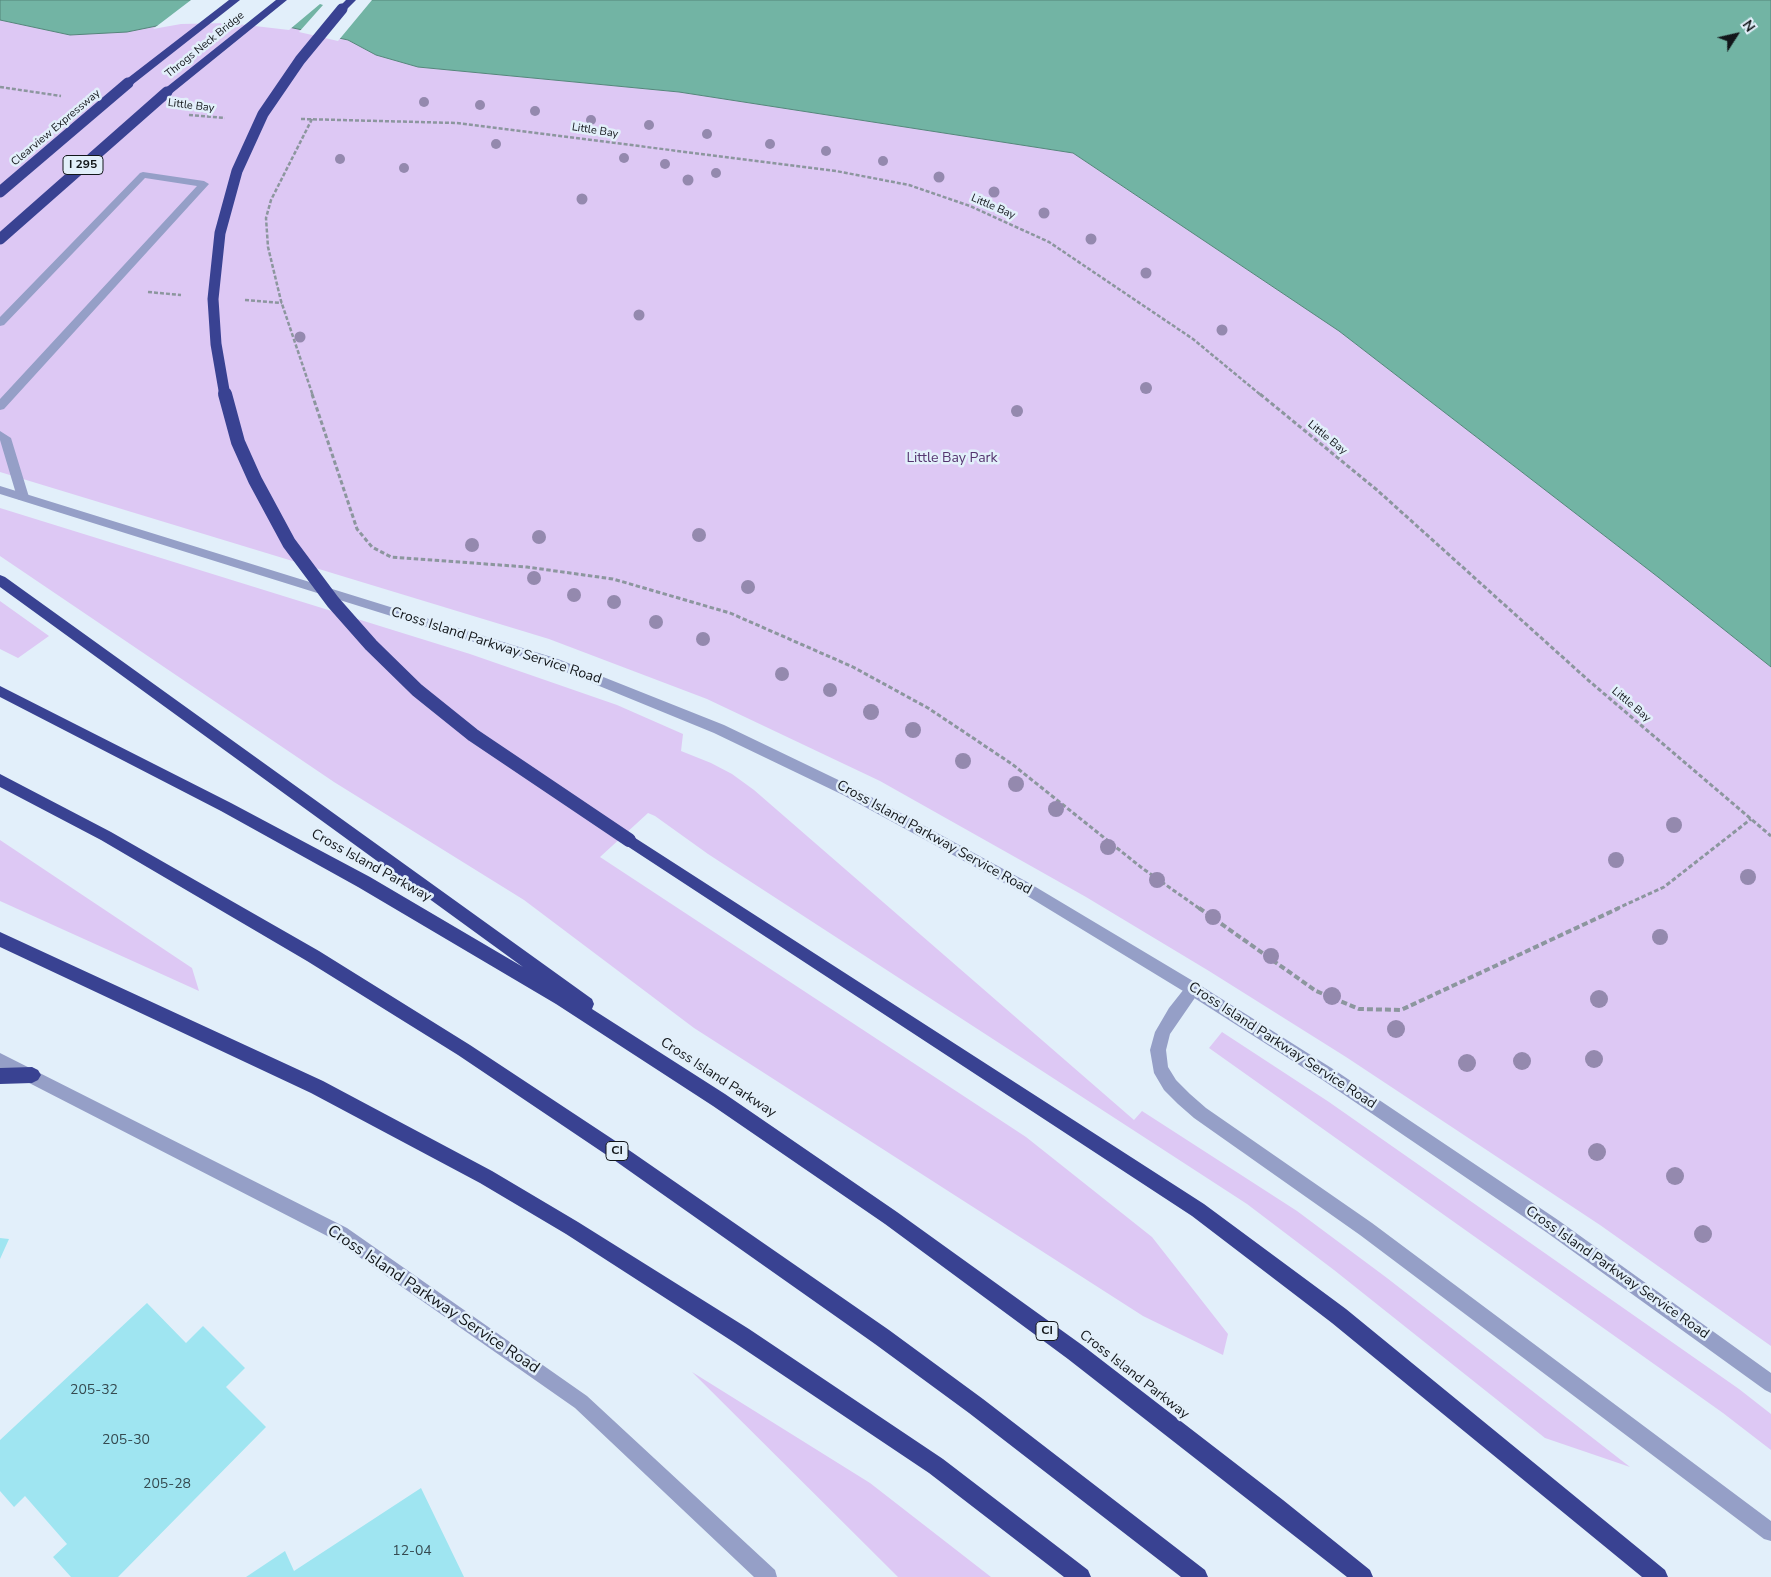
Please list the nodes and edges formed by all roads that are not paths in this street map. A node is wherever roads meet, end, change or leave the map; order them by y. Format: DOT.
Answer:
graph roads {
  1 [pos="235,0"];
  2 [pos="282,0"];
  3 [pos="351,0"];
  4 [pos="128,83"];
  5 [pos="0,192"];
  6 [pos="0,239"];
  7 [pos="0,323"];
  8 [pos="0,406"];
  9 [pos="0,435"];
  10 [pos="0,490"];
  11 [pos="23,497"];
  12 [pos="0,580"];
  13 [pos="0,690"];
  14 [pos="0,780"];
  15 [pos="0,939"];
  16 [pos="1193,989"];
  17 [pos="0,1060"];
  18 [pos="32,1075"];
  19 [pos="0,1076"];
  20 [pos="720,1100"];
  21 [pos="1771,1384"];
  22 [pos="1771,1532"];
  23 [pos="768,1577"];
  24 [pos="1081,1577"];
  25 [pos="1198,1577"];
  26 [pos="1363,1577"];
  27 [pos="1658,1577"];
  1 -- 4 [label="highway, Throgs Neck Bridge / I 295"];
  2 -- 6 [label="highway, Throgs Neck Bridge / I 295, bridge"];
  3 -- 27 [label="highway, bridge"];
  4 -- 5 [label="highway, Clearview Expressway / I 295, bridge"];
  7 -- 8 [label="lane"];
  9 -- 11 [label="street"];
  10 -- 11 [label="street, Cross Island Parkway Service Road"];
  11 -- 16 [label="street, Cross Island Parkway Service Road"];
  12 -- 20 [label="highway"];
  13 -- 20 [label="highway, Cross Island Parkway / CI"];
  14 -- 25 [label="highway, CI"];
  15 -- 24 [label="highway"];
  16 -- 21 [label="street, Cross Island Parkway Service Road"];
  16 -- 22 [label="street"];
  17 -- 18 [label="street, Cross Island Parkway Service Road"];
  18 -- 19 [label="highway"];
  18 -- 23 [label="street, Cross Island Parkway Service Road"];
  20 -- 26 [label="highway, Cross Island Parkway / CI"];
}
